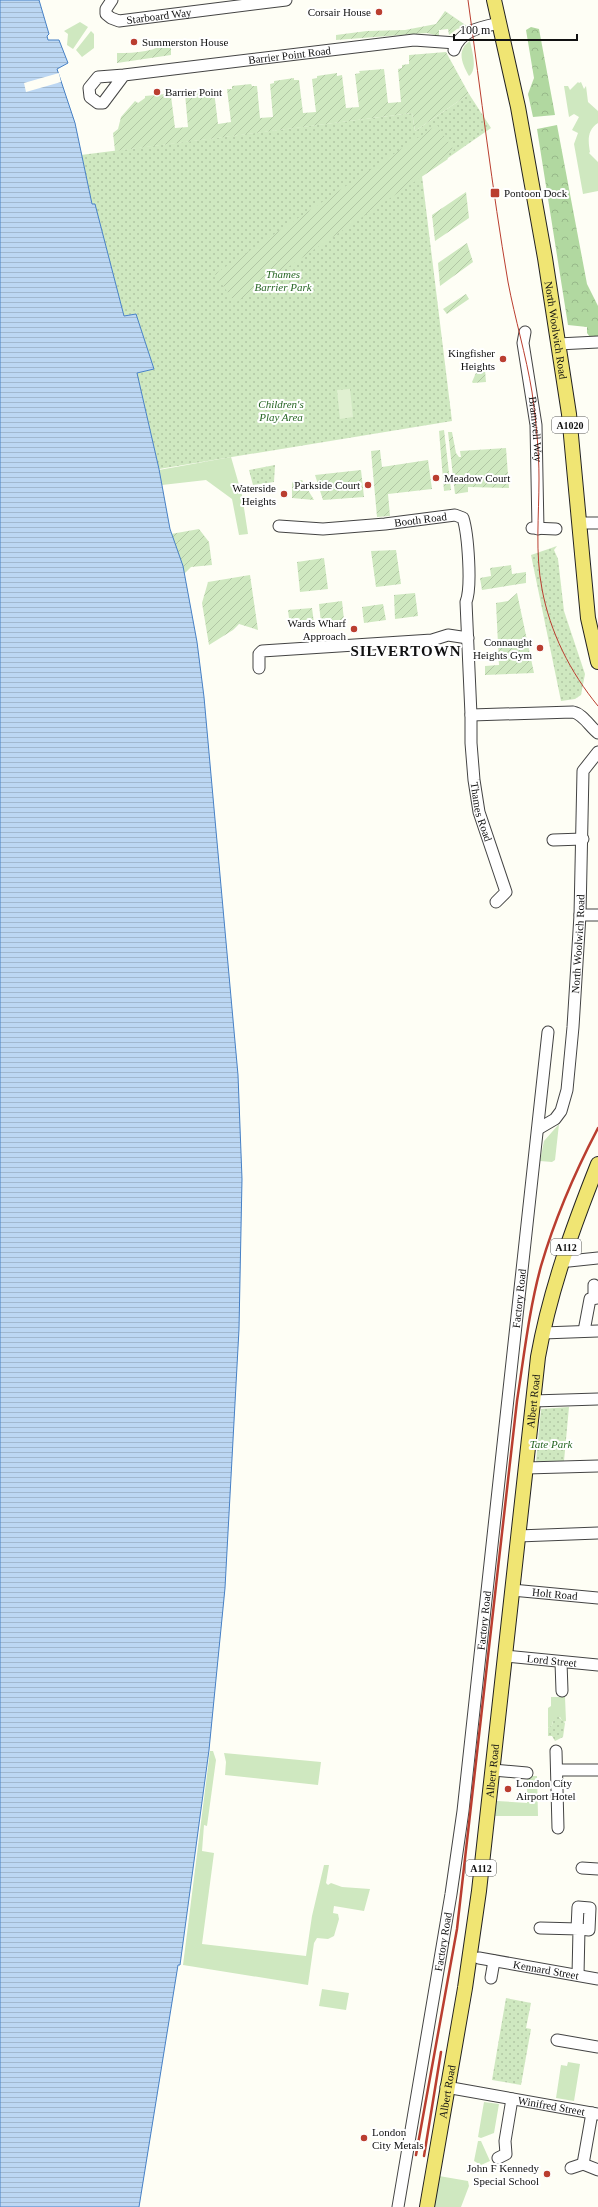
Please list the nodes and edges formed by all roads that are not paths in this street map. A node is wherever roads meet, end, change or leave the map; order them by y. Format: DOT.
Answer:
graph roads {
  1 [pos="112,0"];
  2 [pos="286,0"];
  3 [pos="494,0"];
  4 [pos="243,2"];
  5 [pos="500,23"];
  6 [pos="124,75"];
  7 [pos="525,332"];
  8 [pos="598,342"];
  9 [pos="558,344"];
  10 [pos="598,523"];
  11 [pos="580,524"];
  12 [pos="279,526"];
  13 [pos="556,529"];
  14 [pos="468,638"];
  15 [pos="598,662"];
  16 [pos="259,668"];
  17 [pos="471,715"];
  18 [pos="598,733"];
  19 [pos="598,752"];
  20 [pos="583,839"];
  21 [pos="553,840"];
  22 [pos="496,902"];
  23 [pos="580,915"];
  24 [pos="598,915"];
  25 [pos="548,1032"];
  26 [pos="538,1129"];
  27 [pos="598,1164"];
  28 [pos="598,1258"];
  29 [pos="562,1259"];
  30 [pos="594,1285"];
  31 [pos="596,1298"];
  32 [pos="584,1331"];
  33 [pos="598,1331"];
  34 [pos="543,1332"];
  35 [pos="598,1399"];
  36 [pos="533,1401"];
  37 [pos="598,1466"];
  38 [pos="526,1468"];
  39 [pos="598,1534"];
  40 [pos="518,1536"];
  41 [pos="512,1590"];
  42 [pos="598,1598"];
  43 [pos="505,1656"];
  44 [pos="561,1662"];
  45 [pos="598,1666"];
  46 [pos="562,1692"];
  47 [pos="556,1751"];
  48 [pos="493,1770"];
  49 [pos="557,1770"];
  50 [pos="598,1770"];
  51 [pos="527,1773"];
  52 [pos="558,1828"];
  53 [pos="582,1868"];
  54 [pos="598,1869"];
  55 [pos="540,1928"];
  56 [pos="479,1958"];
  57 [pos="494,1960"];
  58 [pos="578,1976"];
  59 [pos="491,1978"];
  60 [pos="598,1979"];
  61 [pos="557,2040"];
  62 [pos="598,2047"];
  63 [pos="446,2087"];
  64 [pos="512,2099"];
  65 [pos="595,2113"];
  66 [pos="498,2158"];
  67 [pos="583,2164"];
  68 [pos="571,2168"];
  69 [pos="598,2170"];
  70 [pos="398,2207"];
  71 [pos="427,2207"];
  1 -- 4 [label="street, Starboard Way"];
  2 -- 4 [label="street, Starboard Way"];
  3 -- 5 [label="main road, North Woolwich Road / A1020"];
  5 -- 6 [label="street, Barrier Point Road"];
  5 -- 9 [label="main road, North Woolwich Road / A1020"];
  7 -- 13 [label="street, Bramwell Way"];
  8 -- 9 [label="street"];
  9 -- 11 [label="main road, North Woolwich Road / A1020"];
  10 -- 11 [label="street"];
  11 -- 15 [label="main road, North Woolwich Road / A1020"];
  12 -- 14 [label="street, Booth Road"];
  14 -- 16 [label="street"];
  14 -- 17 [label="street, Thames Road"];
  17 -- 18 [label="street"];
  17 -- 22 [label="street, Thames Road"];
  19 -- 20 [label="street, North Woolwich Road"];
  20 -- 21 [label="street"];
  20 -- 23 [label="street, North Woolwich Road"];
  23 -- 24 [label="street"];
  23 -- 26 [label="street, North Woolwich Road"];
  25 -- 26 [label="street, Factory Road"];
  26 -- 70 [label="street, Factory Road"];
  27 -- 29 [label="main road, A112"];
  28 -- 29 [label="street"];
  29 -- 34 [label="main road, A112"];
  30 -- 31 [label="street"];
  31 -- 32 [label="street"];
  32 -- 33 [label="street"];
  32 -- 34 [label="street"];
  34 -- 36 [label="main road, Albert Road / A112"];
  35 -- 36 [label="street"];
  36 -- 38 [label="main road, Albert Road / A112"];
  37 -- 38 [label="street"];
  38 -- 40 [label="main road, Albert Road / A112"];
  39 -- 40 [label="street"];
  40 -- 41 [label="main road, Albert Road / A112"];
  41 -- 42 [label="street, Holt Road"];
  41 -- 43 [label="main road, Albert Road / A112"];
  43 -- 44 [label="street, Lord Street"];
  43 -- 48 [label="main road, Albert Road / A112"];
  44 -- 45 [label="street, Lord Street"];
  44 -- 46 [label="street"];
  47 -- 49 [label="street"];
  48 -- 51 [label="street"];
  48 -- 63 [label="main road, Albert Road / A112"];
  49 -- 50 [label="street"];
  49 -- 52 [label="street"];
  53 -- 54 [label="street"];
  55 -- 58 [label="street"];
  56 -- 57 [label="street, Kennard Street"];
  57 -- 58 [label="street, Kennard Street"];
  57 -- 59 [label="street"];
  58 -- 60 [label="street, Kennard Street"];
  61 -- 62 [label="street"];
  63 -- 64 [label="street, Winifred Street"];
  63 -- 71 [label="main road, Albert Road / A112"];
  64 -- 65 [label="street, Winifred Street"];
  64 -- 66 [label="street, Winifred Street"];
  65 -- 67 [label="street, Winifred Street"];
  67 -- 68 [label="street"];
  67 -- 69 [label="street"];
}
